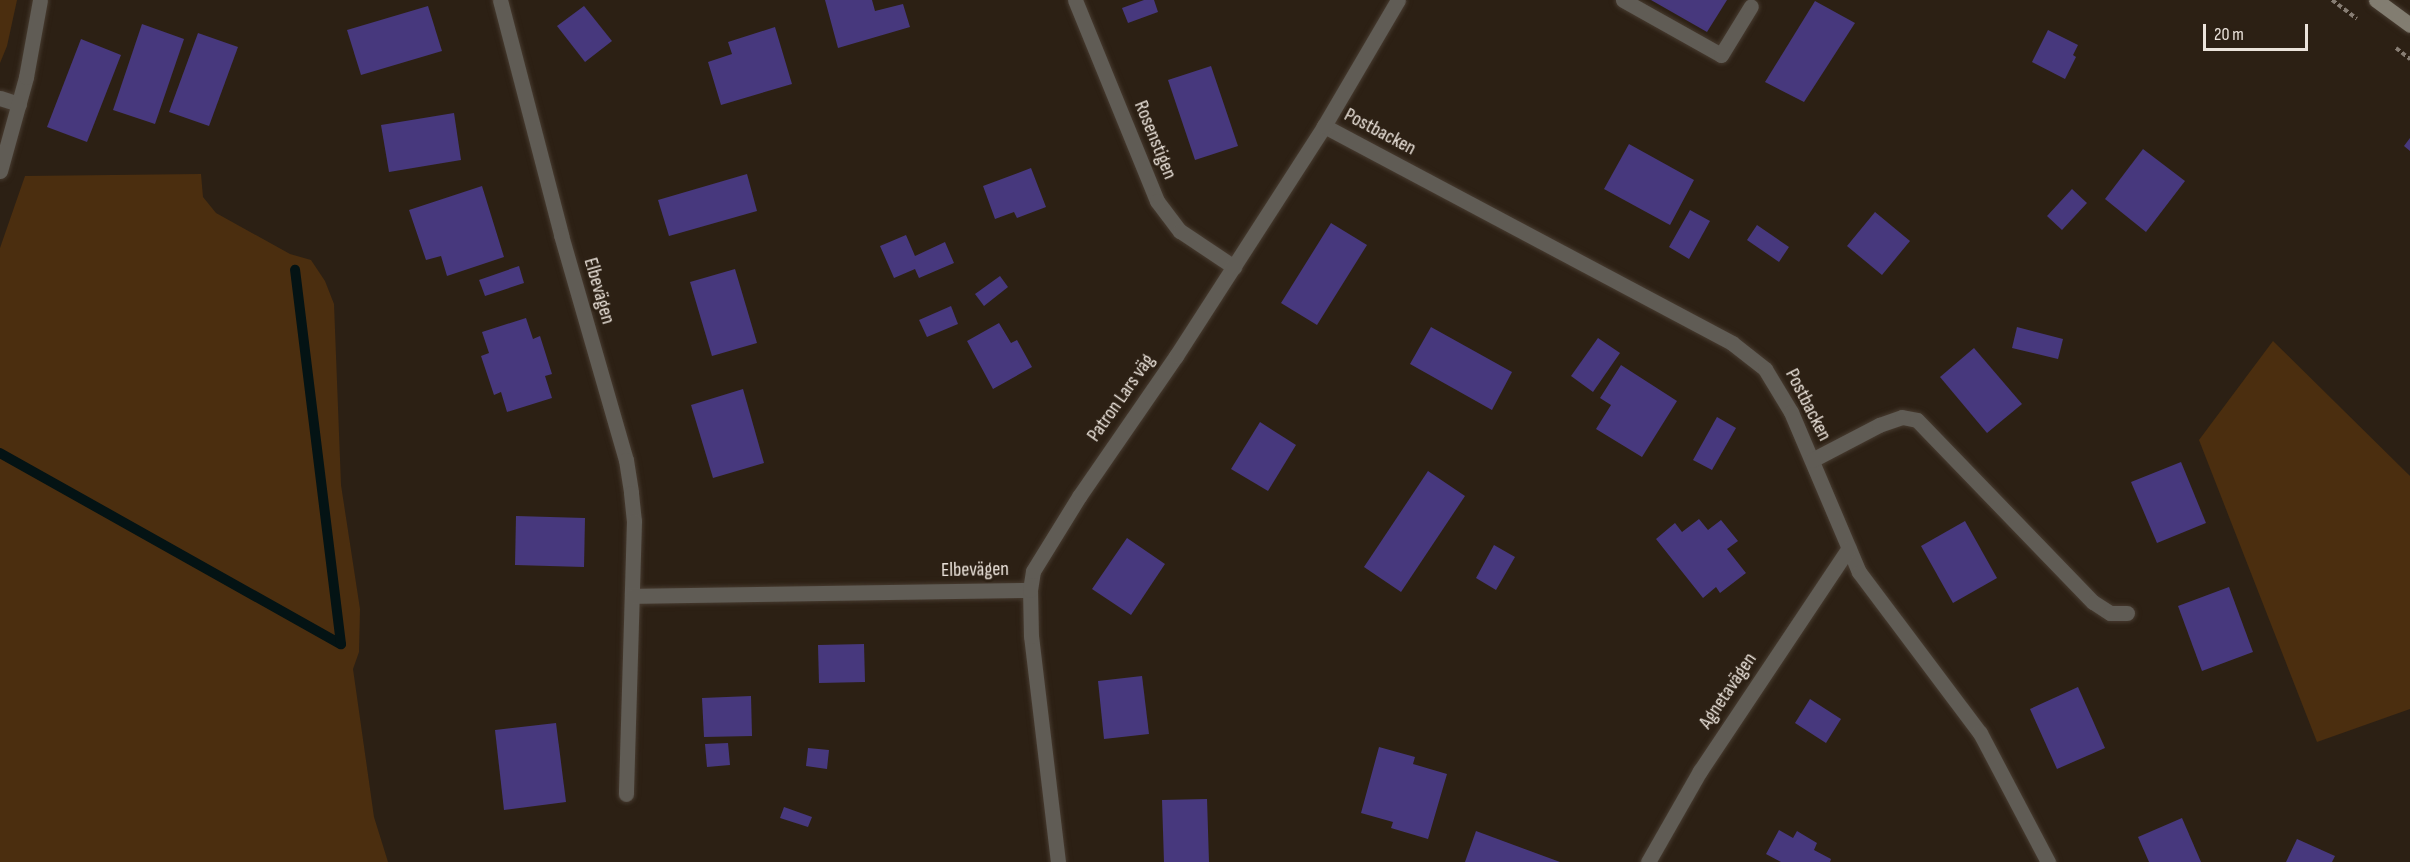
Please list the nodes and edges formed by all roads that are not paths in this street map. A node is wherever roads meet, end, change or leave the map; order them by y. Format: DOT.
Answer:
graph roads {
  1 [pos="40,0"];
  2 [pos="500,0"];
  3 [pos="1075,0"];
  4 [pos="1398,0"];
  5 [pos="1623,0"];
  6 [pos="2376,0"];
  7 [pos="2390,0"];
  8 [pos="1751,6"];
  9 [pos="2410,12"];
  10 [pos="2410,25"];
  11 [pos="0,98"];
  12 [pos="19,104"];
  13 [pos="1324,126"];
  14 [pos="0,171"];
  15 [pos="1234,267"];
  16 [pos="1812,460"];
  17 [pos="1849,548"];
  18 [pos="1030,590"];
  19 [pos="632,596"];
  20 [pos="2127,613"];
  21 [pos="626,794"];
  22 [pos="1058,862"];
  23 [pos="1648,862"];
  24 [pos="2048,862"];
  1 -- 12 [label="street"];
  2 -- 19 [label="street, Elbevägen"];
  3 -- 15 [label="street, Rosenstigen"];
  4 -- 13 [label="street, Patron Lars väg"];
  5 -- 8 [label="street"];
  6 -- 10 [label="main road"];
  7 -- 9 [label="main road"];
  11 -- 12 [label="street"];
  12 -- 14 [label="street"];
  13 -- 15 [label="street, Patron Lars väg"];
  13 -- 16 [label="street, Postbacken"];
  15 -- 18 [label="street, Patron Lars väg"];
  16 -- 17 [label="street, Postbacken"];
  16 -- 20 [label="street"];
  17 -- 23 [label="street, Agnetavägen"];
  17 -- 24 [label="street, Postbacken"];
  18 -- 19 [label="street, Elbevägen"];
  18 -- 22 [label="street, Patron Lars väg"];
  19 -- 21 [label="street, Elbevägen"];
}
